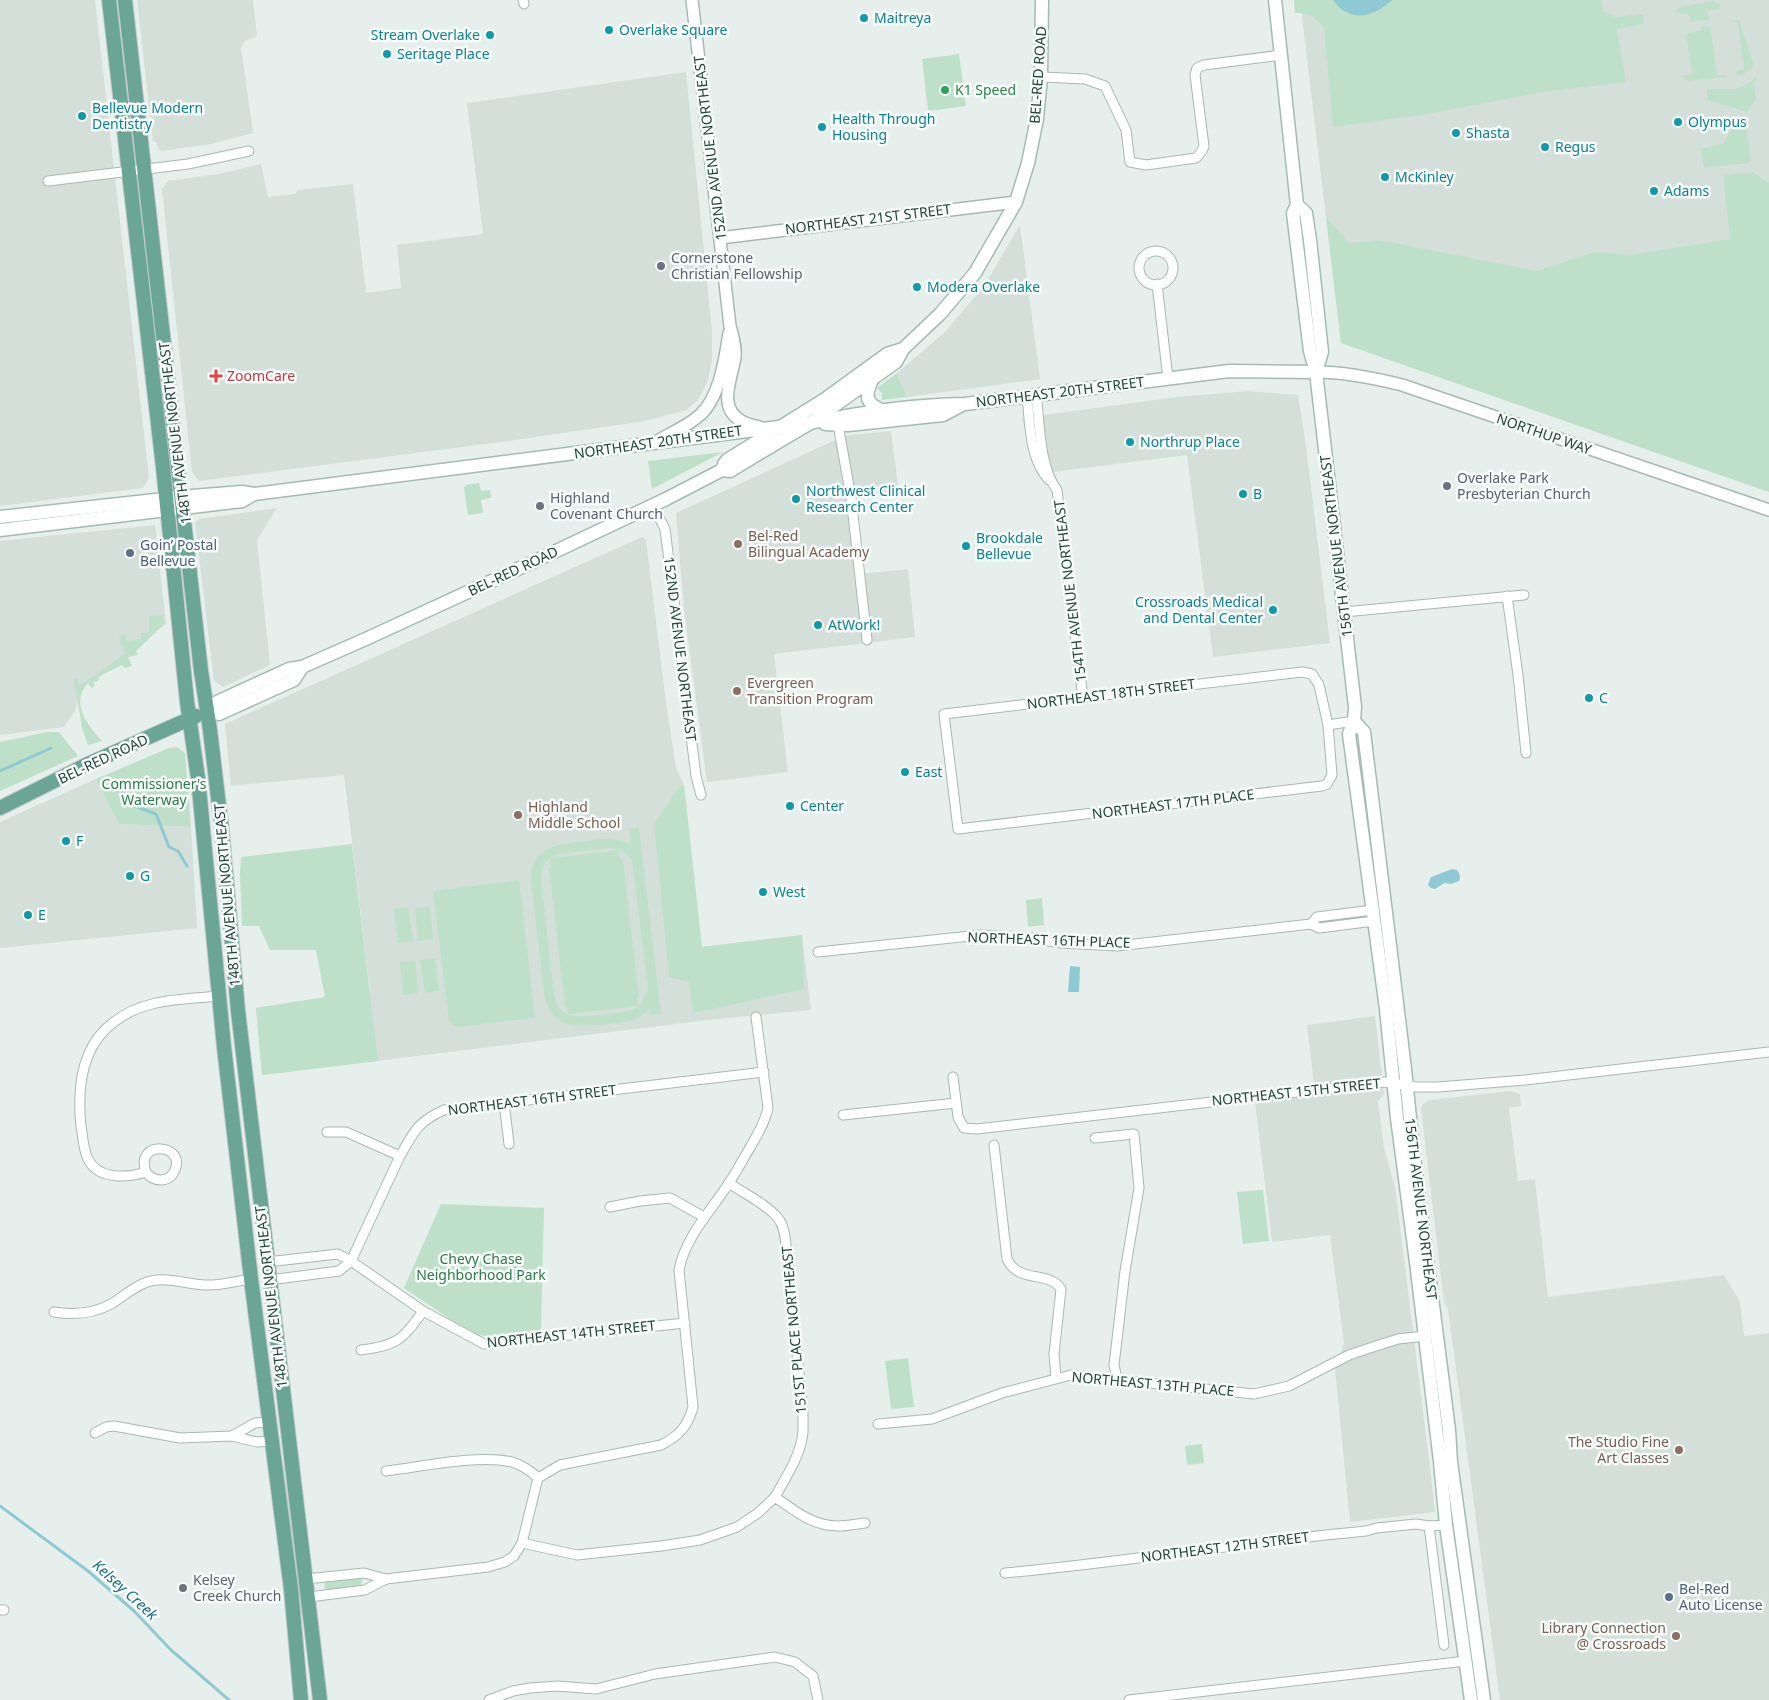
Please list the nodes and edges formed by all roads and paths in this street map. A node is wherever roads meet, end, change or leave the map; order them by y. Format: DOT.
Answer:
graph roads {
  1 [pos="109,0"];
  2 [pos="126,0"];
  3 [pos="692,0"];
  4 [pos="1042,0"];
  5 [pos="1275,0"];
  6 [pos="1282,55"];
  7 [pos="1041,78"];
  8 [pos="249,151"];
  9 [pos="144,169"];
  10 [pos="129,171"];
  11 [pos="48,180"];
  12 [pos="1016,202"];
  13 [pos="720,238"];
  14 [pos="1158,284"];
  15 [pos="730,326"];
  16 [pos="903,349"];
  17 [pos="1316,372"];
  18 [pos="1168,379"];
  19 [pos="872,380"];
  20 [pos="1032,396"];
  21 [pos="964,404"];
  22 [pos="883,410"];
  23 [pos="810,423"];
  24 [pos="838,424"];
  25 [pos="782,426"];
  26 [pos="762,428"];
  27 [pos="654,443"];
  28 [pos="722,470"];
  29 [pos="183,503"];
  30 [pos="167,505"];
  31 [pos="653,506"];
  32 [pos="1769,510"];
  33 [pos="0,517"];
  34 [pos="0,530"];
  35 [pos="1524,594"];
  36 [pos="1506,596"];
  37 [pos="1344,612"];
  38 [pos="867,640"];
  39 [pos="1082,698"];
  40 [pos="207,711"];
  41 [pos="189,719"];
  42 [pos="1354,721"];
  43 [pos="1328,725"];
  44 [pos="1526,753"];
  45 [pos="701,795"];
  46 [pos="0,808"];
  47 [pos="958,829"];
  48 [pos="1374,916"];
  49 [pos="818,952"];
  50 [pos="218,977"];
  51 [pos="219,996"];
  52 [pos="1386,1009"];
  53 [pos="238,1011"];
  54 [pos="756,1017"];
  55 [pos="1769,1052"];
  56 [pos="764,1072"];
  57 [pos="953,1078"];
  58 [pos="1393,1083"];
  59 [pos="1407,1085"];
  60 [pos="504,1102"];
  61 [pos="956,1103"];
  62 [pos="843,1115"];
  63 [pos="327,1132"];
  64 [pos="1095,1138"];
  65 [pos="509,1144"];
  66 [pos="994,1145"];
  67 [pos="400,1156"];
  68 [pos="146,1172"];
  69 [pos="729,1183"];
  70 [pos="610,1208"];
  71 [pos="704,1217"];
  72 [pos="351,1261"];
  73 [pos="267,1262"];
  74 [pos="251,1279"];
  75 [pos="269,1280"];
  76 [pos="423,1311"];
  77 [pos="54,1312"];
  78 [pos="685,1323"];
  79 [pos="1425,1336"];
  80 [pos="361,1350"];
  81 [pos="1056,1378"];
  82 [pos="1117,1379"];
  83 [pos="264,1381"];
  84 [pos="268,1422"];
  85 [pos="286,1422"];
  86 [pos="878,1424"];
  87 [pos="95,1433"];
  88 [pos="232,1436"];
  89 [pos="271,1440"];
  90 [pos="386,1471"];
  91 [pos="538,1478"];
  92 [pos="775,1497"];
  93 [pos="865,1523"];
  94 [pos="1446,1525"];
  95 [pos="1429,1526"];
  96 [pos="522,1543"];
  97 [pos="1005,1573"];
  98 [pos="306,1579"];
  99 [pos="386,1579"];
  100 [pos="291,1590"];
  101 [pos="309,1597"];
  102 [pos="311,1613"];
  103 [pos="1444,1645"];
  104 [pos="1466,1661"];
  105 [pos="301,1700"];
  106 [pos="320,1700"];
  107 [pos="489,1700"];
  108 [pos="818,1700"];
  109 [pos="1129,1700"];
  110 [pos="1471,1700"];
  111 [pos="1484,1700"];
  1 -- 10 [label="main road, 148TH AVENUE NORTHEAST"];
  2 -- 9 [label="main road, 148TH AVENUE NORTHEAST"];
  3 -- 13 [label="street, 152ND AVENUE NORTHEAST"];
  4 -- 7 [label="main road, BEL-RED ROAD"];
  5 -- 6 [label="main road, 156TH AVENUE NORTHEAST"];
  6 -- 7 [label="street"];
  6 -- 17 [label="main road, 156TH AVENUE NORTHEAST"];
  7 -- 12 [label="main road, BEL-RED ROAD"];
  8 -- 9 [label="street"];
  9 -- 10 [label="street"];
  9 -- 29 [label="main road, 148TH AVENUE NORTHEAST"];
  10 -- 11 [label="street"];
  10 -- 30 [label="main road, 148TH AVENUE NORTHEAST"];
  12 -- 13 [label="street, NORTHEAST 21ST STREET"];
  12 -- 16 [label="main road, BEL-RED ROAD"];
  13 -- 15 [label="street, 152ND AVENUE NORTHEAST"];
  14 -- 18 [label="street"];
  15 -- 26 [label="street"];
  15 -- 27 [label="street"];
  16 -- 19 [label="main road, BEL-RED ROAD"];
  16 -- 25 [label="main road, BEL-RED ROAD"];
  17 -- 18 [label="main road, NORTHEAST 20TH STREET"];
  17 -- 32 [label="street, NORTHUP WAY"];
  17 -- 37 [label="main road, 156TH AVENUE NORTHEAST"];
  18 -- 20 [label="main road, NORTHEAST 20TH STREET"];
  19 -- 22 [label="main road"];
  19 -- 23 [label="main road, BEL-RED ROAD"];
  20 -- 21 [label="main road, NORTHEAST 20TH STREET"];
  20 -- 39 [label="street, 154TH AVENUE NORTHEAST"];
  21 -- 22 [label="main road, NORTHEAST 20TH STREET"];
  21 -- 24 [label="main road"];
  22 -- 23 [label="main road, NORTHEAST 20TH STREET"];
  23 -- 24 [label="main road"];
  23 -- 25 [label="main road, NORTHEAST 20TH STREET"];
  23 -- 28 [label="main road, BEL-RED ROAD"];
  24 -- 38 [label="street"];
  25 -- 26 [label="main road, NORTHEAST 20TH STREET"];
  25 -- 28 [label="main road, BEL-RED ROAD"];
  26 -- 27 [label="main road, NORTHEAST 20TH STREET"];
  27 -- 29 [label="main road, NORTHEAST 20TH STREET"];
  28 -- 31 [label="main road, BEL-RED ROAD"];
  29 -- 30 [label="main road, NORTHEAST 20TH STREET"];
  29 -- 40 [label="main road, 148TH AVENUE NORTHEAST"];
  30 -- 33 [label="main road, NORTHEAST 20TH STREET"];
  30 -- 34 [label="main road, NORTHEAST 20TH STREET"];
  30 -- 41 [label="main road, 148TH AVENUE NORTHEAST"];
  31 -- 40 [label="main road, BEL-RED ROAD"];
  31 -- 45 [label="street, 152ND AVENUE NORTHEAST"];
  35 -- 36 [label="street"];
  36 -- 37 [label="street"];
  36 -- 44 [label="street"];
  37 -- 42 [label="main road, 156TH AVENUE NORTHEAST"];
  39 -- 43 [label="street, NORTHEAST 18TH STREET"];
  39 -- 47 [label="street, NORTHEAST 18TH STREET"];
  40 -- 41 [label="main road, BEL-RED ROAD"];
  40 -- 53 [label="main road, 148TH AVENUE NORTHEAST"];
  41 -- 46 [label="main road, BEL-RED ROAD"];
  41 -- 50 [label="main road, 148TH AVENUE NORTHEAST"];
  42 -- 43 [label="street"];
  42 -- 48 [label="main road, 156TH AVENUE NORTHEAST"];
  42 -- 59 [label="main road, 156TH AVENUE NORTHEAST"];
  43 -- 47 [label="street, NORTHEAST 17TH PLACE"];
  48 -- 49 [label="street, NORTHEAST 16TH PLACE"];
  48 -- 52 [label="main road, 156TH AVENUE NORTHEAST"];
  50 -- 51 [label="main road, 148TH AVENUE NORTHEAST"];
  50 -- 53 [label="main road"];
  51 -- 68 [label="street"];
  51 -- 74 [label="main road, 148TH AVENUE NORTHEAST"];
  52 -- 58 [label="main road, 156TH AVENUE NORTHEAST"];
  52 -- 59 [label="main road"];
  53 -- 73 [label="main road, 148TH AVENUE NORTHEAST"];
  54 -- 56 [label="street"];
  55 -- 59 [label="street, NORTHEAST 15TH STREET"];
  56 -- 60 [label="street, NORTHEAST 16TH STREET"];
  56 -- 69 [label="street"];
  57 -- 61 [label="street, NORTHEAST 15TH STREET"];
  58 -- 59 [label="street, NORTHEAST 15TH STREET"];
  58 -- 61 [label="street, NORTHEAST 15TH STREET"];
  58 -- 79 [label="main road, 156TH AVENUE NORTHEAST"];
  59 -- 111 [label="main road, 156TH AVENUE NORTHEAST"];
  60 -- 65 [label="street"];
  60 -- 67 [label="street, NORTHEAST 16TH STREET"];
  61 -- 62 [label="street"];
  63 -- 67 [label="street"];
  64 -- 82 [label="street"];
  66 -- 81 [label="street"];
  67 -- 72 [label="street, NORTHEAST 16TH STREET"];
  69 -- 71 [label="street"];
  69 -- 92 [label="street, 151ST PLACE NORTHEAST"];
  70 -- 71 [label="street"];
  71 -- 78 [label="street"];
  72 -- 73 [label="street"];
  72 -- 75 [label="street"];
  72 -- 76 [label="street, NORTHEAST 14TH STREET"];
  73 -- 75 [label="main road, 148TH AVENUE NORTHEAST"];
  74 -- 77 [label="street"];
  74 -- 83 [label="main road, 148TH AVENUE NORTHEAST"];
  75 -- 85 [label="main road, 148TH AVENUE NORTHEAST"];
  76 -- 78 [label="street, NORTHEAST 14TH STREET"];
  76 -- 80 [label="street"];
  78 -- 91 [label="street"];
  79 -- 82 [label="street, NORTHEAST 13TH PLACE"];
  79 -- 94 [label="main road, 156TH AVENUE NORTHEAST"];
  81 -- 82 [label="street, NORTHEAST 13TH PLACE"];
  81 -- 86 [label="street, NORTHEAST 13TH PLACE"];
  83 -- 84 [label="main road, 148TH AVENUE NORTHEAST"];
  83 -- 85 [label="main road"];
  84 -- 88 [label="street"];
  84 -- 89 [label="main road, 148TH AVENUE NORTHEAST"];
  85 -- 98 [label="main road, 148TH AVENUE NORTHEAST"];
  87 -- 88 [label="street"];
  88 -- 89 [label="street"];
  89 -- 100 [label="main road, 148TH AVENUE NORTHEAST"];
  90 -- 91 [label="street"];
  91 -- 96 [label="street"];
  92 -- 93 [label="street"];
  92 -- 96 [label="street"];
  94 -- 95 [label="street, NORTHEAST 12TH STREET"];
  94 -- 104 [label="main road, 156TH AVENUE NORTHEAST"];
  95 -- 97 [label="street, NORTHEAST 12TH STREET"];
  95 -- 103 [label="street"];
  96 -- 99 [label="street"];
  98 -- 99 [label="street"];
  98 -- 101 [label="main road, 148TH AVENUE NORTHEAST"];
  99 -- 101 [label="street"];
  100 -- 102 [label="main road"];
  100 -- 105 [label="main road, 148TH AVENUE NORTHEAST"];
  101 -- 102 [label="main road, 148TH AVENUE NORTHEAST"];
  102 -- 106 [label="main road, 148TH AVENUE NORTHEAST"];
  104 -- 109 [label="street"];
  104 -- 110 [label="main road, 156TH AVENUE NORTHEAST"];
  107 -- 108 [label="street"];
}
